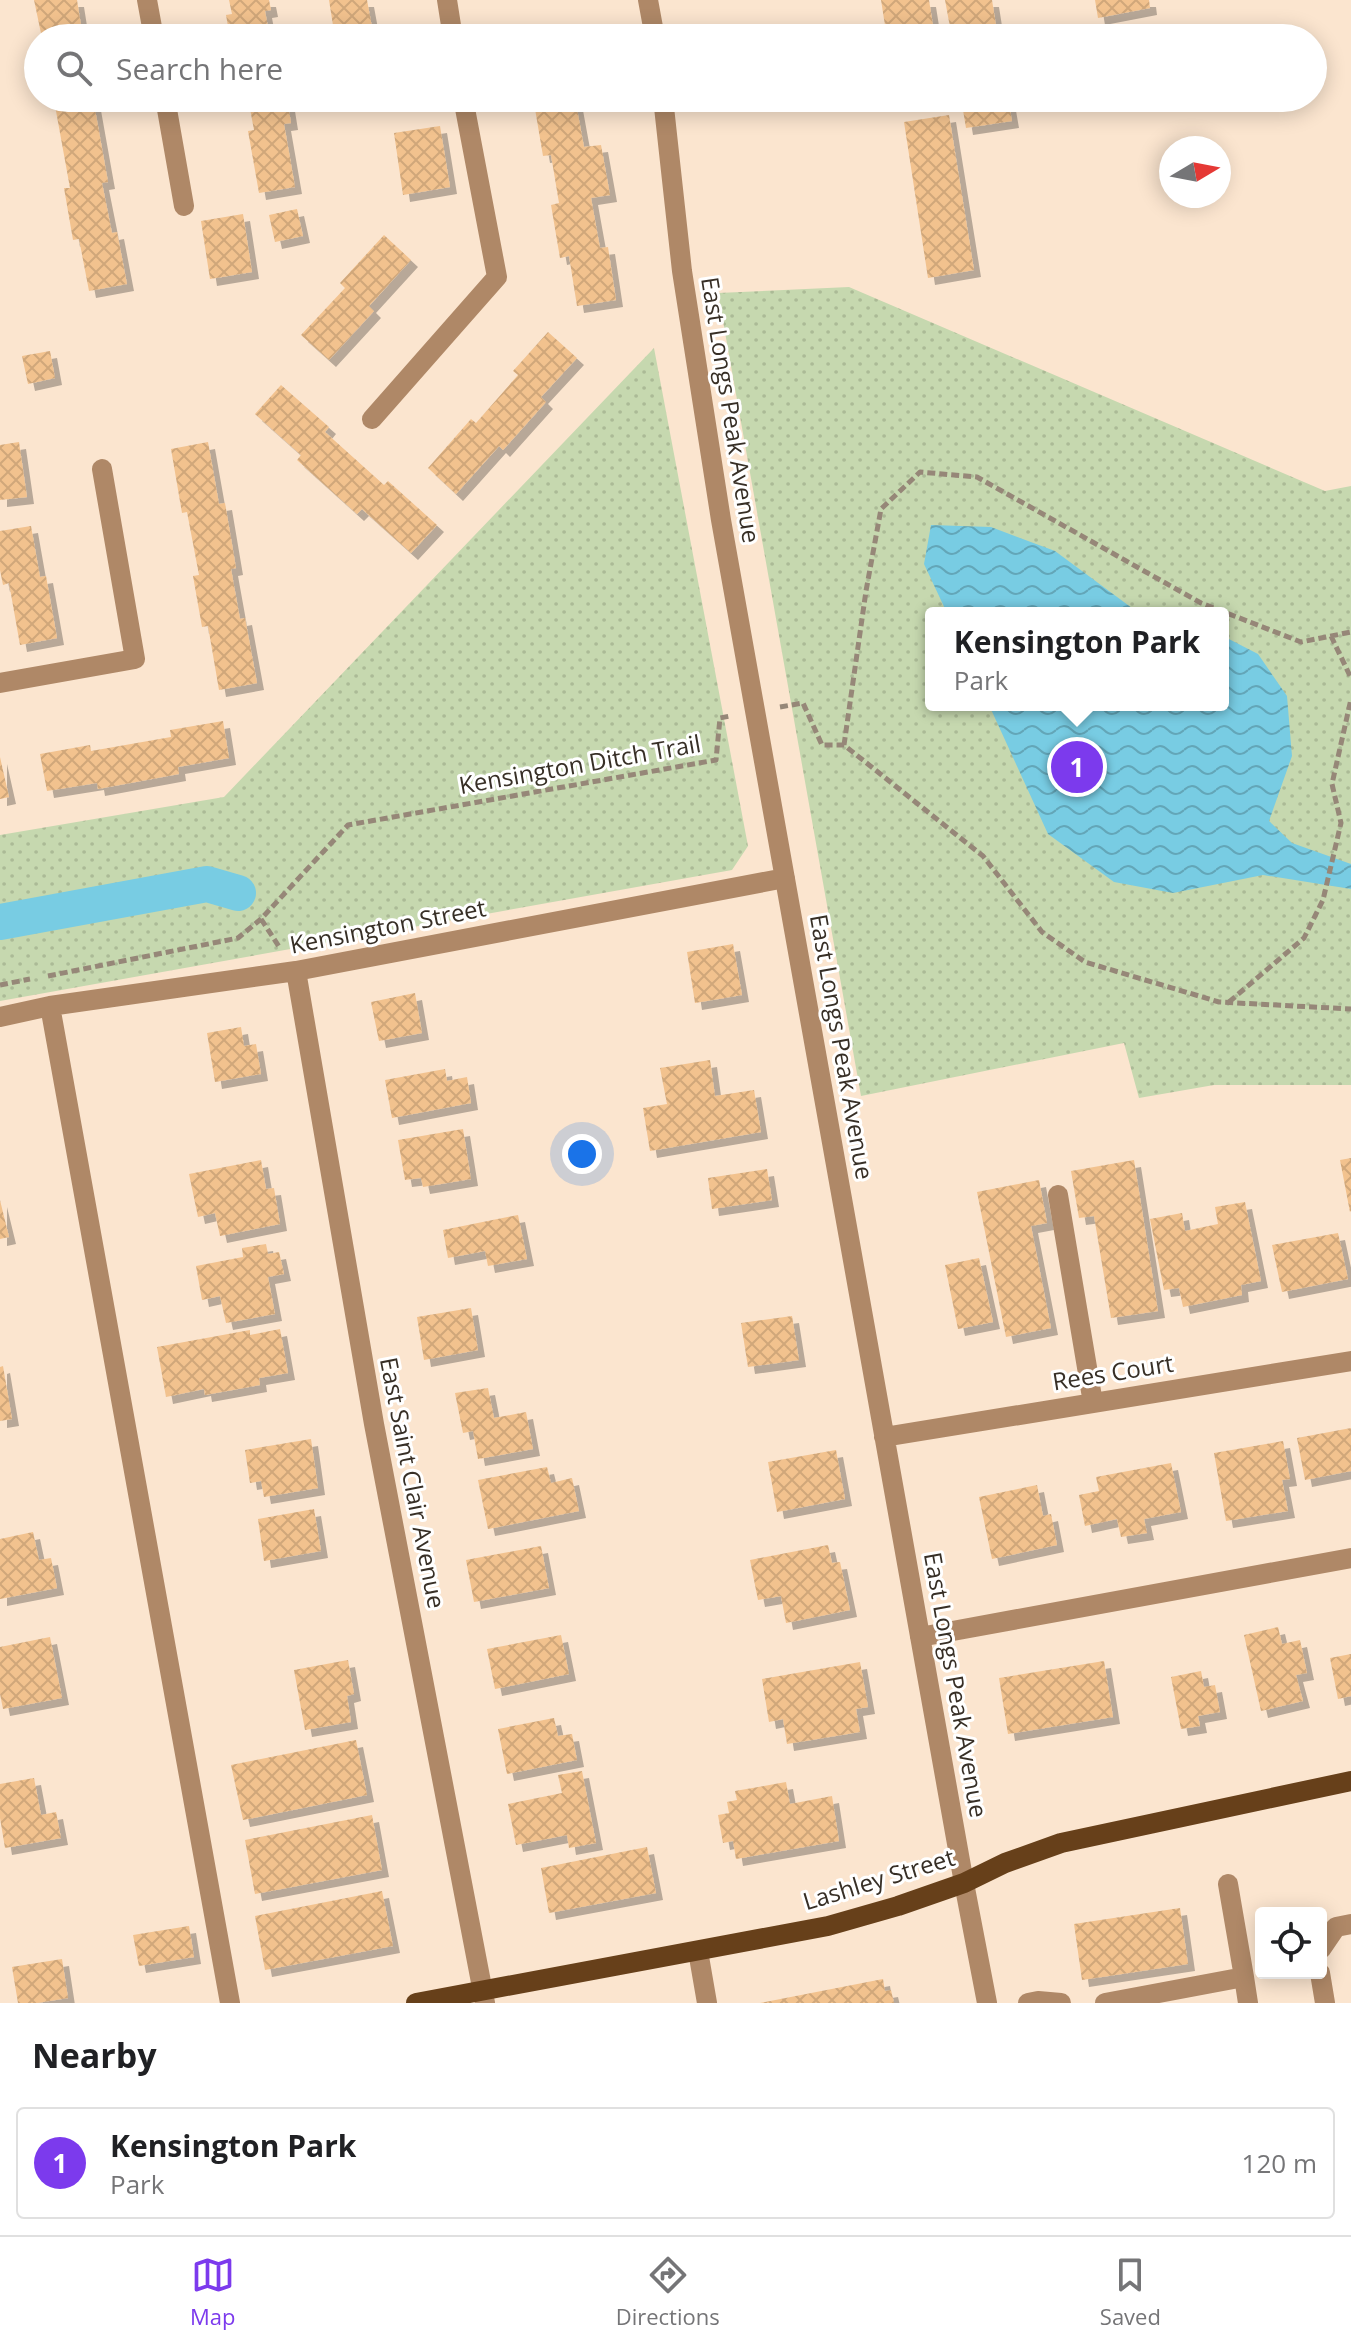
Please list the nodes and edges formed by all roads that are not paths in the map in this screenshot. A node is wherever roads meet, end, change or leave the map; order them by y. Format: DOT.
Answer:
graph roads {
  1 [pos="147,0"];
  2 [pos="447,0"];
  3 [pos="648,0"];
  4 [pos="151,24"];
  5 [pos="451,24"];
  6 [pos="652,24"];
  7 [pos="167,112"];
  8 [pos="466,112"];
  9 [pos="665,112"];
  10 [pos="184,206"];
  11 [pos="372,419"];
  12 [pos="102,469"];
  13 [pos="0,683"];
  14 [pos="785,878"];
  15 [pos="296,971"];
  16 [pos="50,1006"];
  17 [pos="0,1017"];
  18 [pos="1058,1195"];
  19 [pos="1351,1361"];
  20 [pos="1093,1403"];
  21 [pos="884,1437"];
  22 [pos="1351,1558"];
  23 [pos="920,1637"];
  24 [pos="1351,1781"];
  25 [pos="964,1883"];
  26 [pos="1228,1884"];
  27 [pos="1351,1924"];
  28 [pos="1327,1940"];
  29 [pos="698,1951"];
  30 [pos="1244,1977"];
  31 [pos="1321,1979"];
  32 [pos="484,1998"];
  33 [pos="230,2003"];
  34 [pos="416,2003"];
  35 [pos="707,2003"];
  36 [pos="987,2003"];
  37 [pos="1028,2003"];
  38 [pos="1061,2003"];
  39 [pos="1105,2003"];
  40 [pos="1248,2003"];
  41 [pos="1325,2003"];
  1 -- 4 [label="street"];
  2 -- 5 [label="street"];
  3 -- 6 [label="street"];
  7 -- 10 [label="street"];
  8 -- 11 [label="street"];
  9 -- 14 [label="street, East Longs Peak Avenue"];
  12 -- 13 [label="street"];
  14 -- 15 [label="street, Kensington Street"];
  14 -- 21 [label="street, East Longs Peak Avenue"];
  15 -- 16 [label="street, Kensington Street"];
  15 -- 32 [label="street, East Saint Clair Avenue"];
  16 -- 17 [label="street, Kensington Street"];
  16 -- 33 [label="street"];
  18 -- 20 [label="street"];
  19 -- 20 [label="street, Rees Court"];
  20 -- 21 [label="street, Rees Court"];
  21 -- 23 [label="street, East Longs Peak Avenue"];
  22 -- 23 [label="street"];
  23 -- 25 [label="street, East Longs Peak Avenue"];
  24 -- 25 [label="main road, Lashley Street"];
  25 -- 29 [label="main road, Lashley Street"];
  25 -- 36 [label="street, East Longs Peak Avenue"];
  26 -- 30 [label="street"];
  27 -- 28 [label="street"];
  29 -- 32 [label="main road, Lashley Street"];
  29 -- 35 [label="street"];
  30 -- 39 [label="street"];
  30 -- 40 [label="street"];
  31 -- 41 [label="street"];
  32 -- 34 [label="main road, Lashley Street"];
  37 -- 38 [label="street"];
}
